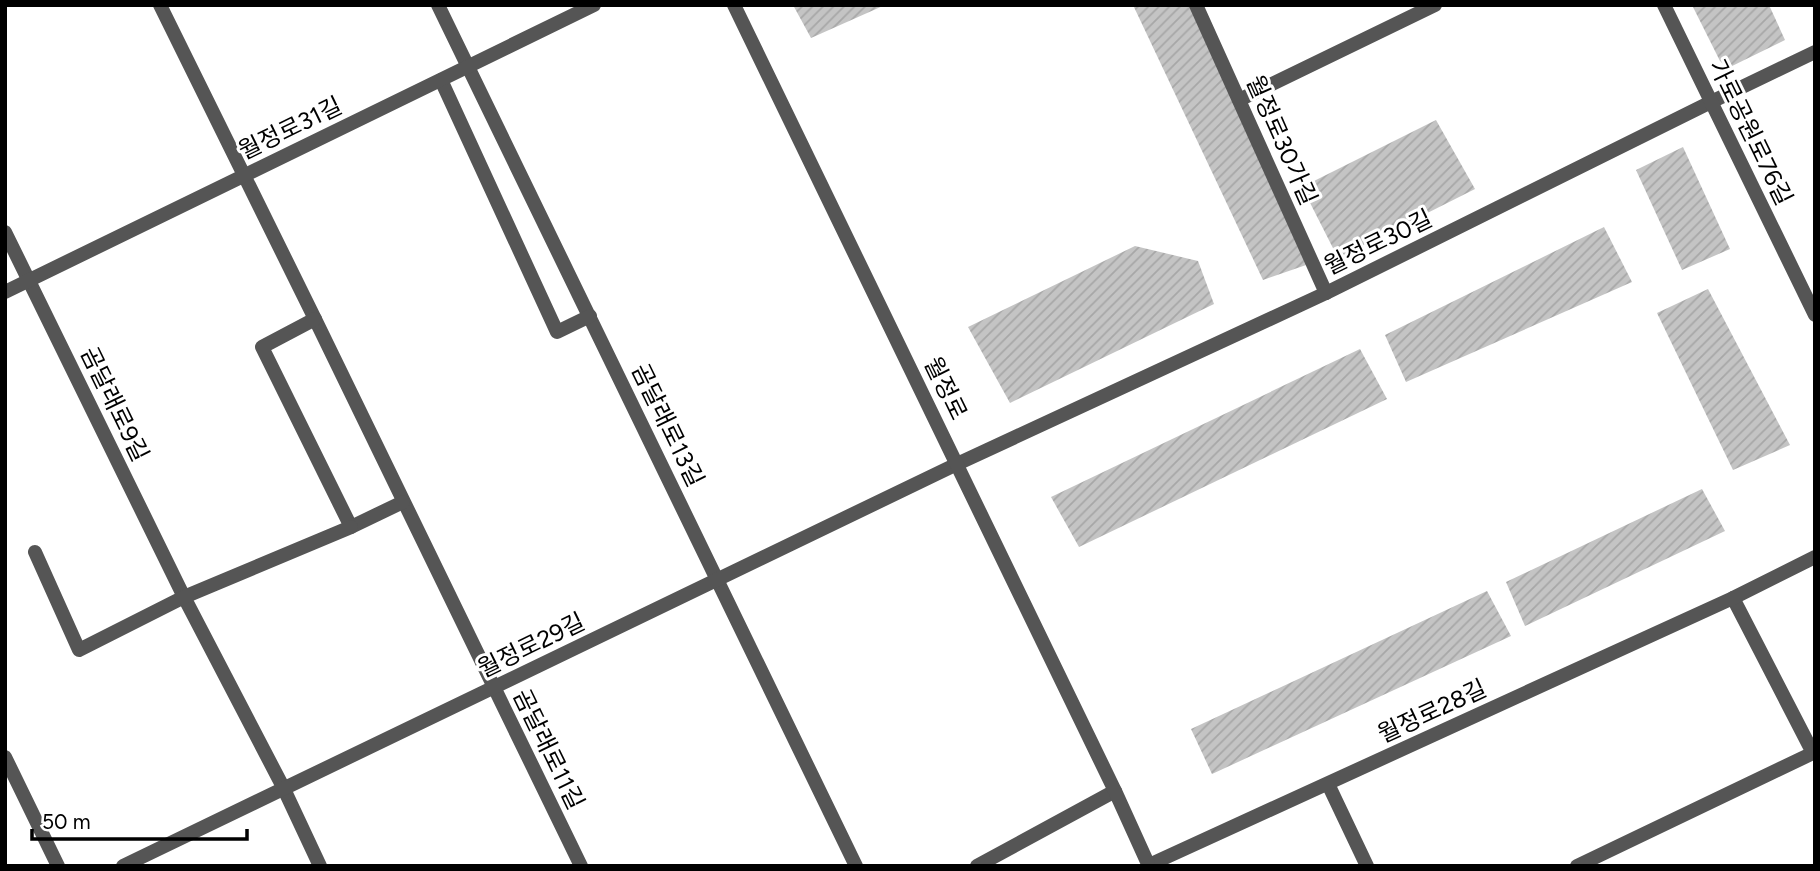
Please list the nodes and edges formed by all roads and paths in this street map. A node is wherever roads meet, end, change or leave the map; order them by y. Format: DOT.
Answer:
graph roads {
  1 [pos="160,5"];
  2 [pos="438,5"];
  3 [pos="594,5"];
  4 [pos="734,5"];
  5 [pos="1196,5"];
  6 [pos="1435,5"];
  7 [pos="1664,5"];
  8 [pos="1815,52"];
  9 [pos="468,66"];
  10 [pos="441,80"];
  11 [pos="1239,100"];
  12 [pos="1711,102"];
  13 [pos="244,175"];
  14 [pos="5,232"];
  15 [pos="29,281"];
  16 [pos="5,292"];
  17 [pos="1326,293"];
  18 [pos="1815,315"];
  19 [pos="590,316"];
  20 [pos="315,319"];
  21 [pos="957,464"];
  22 [pos="403,502"];
  23 [pos="351,527"];
  24 [pos="35,552"];
  25 [pos="1815,557"];
  26 [pos="718,580"];
  27 [pos="184,597"];
  28 [pos="1733,598"];
  29 [pos="494,688"];
  30 [pos="5,757"];
  31 [pos="1328,784"];
  32 [pos="283,789"];
  33 [pos="1115,791"];
  34 [pos="58,866"];
  35 [pos="123,866"];
  36 [pos="320,866"];
  37 [pos="581,866"];
  38 [pos="856,866"];
  39 [pos="976,866"];
  40 [pos="1149,866"];
  41 [pos="1367,866"];
  42 [pos="1577,866"];
  1 -- 13 [label="street, 곰달래로11길"];
  2 -- 9 [label="street, 곰달래로13길"];
  3 -- 9 [label="street, 월정로31길"];
  4 -- 21 [label="street, 월정로"];
  5 -- 11 [label="street, 월정로30가길"];
  6 -- 11 [label="street"];
  7 -- 12 [label="street, 가로공원로76길"];
  8 -- 12 [label="street, 월정로30길"];
  9 -- 10 [label="street, 월정로31길"];
  9 -- 19 [label="street, 곰달래로13길"];
  10 -- 13 [label="street, 월정로31길"];
  10 -- 19 [label="street"];
  11 -- 17 [label="street, 월정로30가길"];
  12 -- 17 [label="street, 월정로30길"];
  12 -- 18 [label="street, 가로공원로76길"];
  13 -- 15 [label="street, 월정로31길"];
  13 -- 20 [label="street, 곰달래로11길"];
  14 -- 15 [label="street, 곰달래로9길"];
  15 -- 16 [label="street, 월정로31길"];
  15 -- 27 [label="street, 곰달래로9길"];
  17 -- 21 [label="street, 월정로30길"];
  19 -- 26 [label="street, 곰달래로13길"];
  20 -- 22 [label="street, 곰달래로11길"];
  20 -- 23 [label="street"];
  21 -- 26 [label="street, 월정로29길"];
  21 -- 33 [label="street, 월정로"];
  22 -- 23 [label="street"];
  22 -- 29 [label="street, 곰달래로11길"];
  23 -- 27 [label="street"];
  24 -- 27 [label="street"];
  25 -- 28 [label="street, 월정로28길"];
  26 -- 29 [label="street, 월정로29길"];
  26 -- 38 [label="street, 곰달래로13길"];
  27 -- 32 [label="street, 곰달래로9길"];
  28 -- 31 [label="street, 월정로28길"];
  28 -- 42 [label="street"];
  29 -- 32 [label="street, 월정로29길"];
  29 -- 37 [label="street, 곰달래로11길"];
  30 -- 34 [label="street"];
  31 -- 40 [label="street, 월정로28길"];
  31 -- 41 [label="street"];
  32 -- 35 [label="street, 월정로29길"];
  32 -- 36 [label="street, 곰달래로9길"];
  33 -- 39 [label="street"];
  33 -- 40 [label="street, 월정로"];
}
